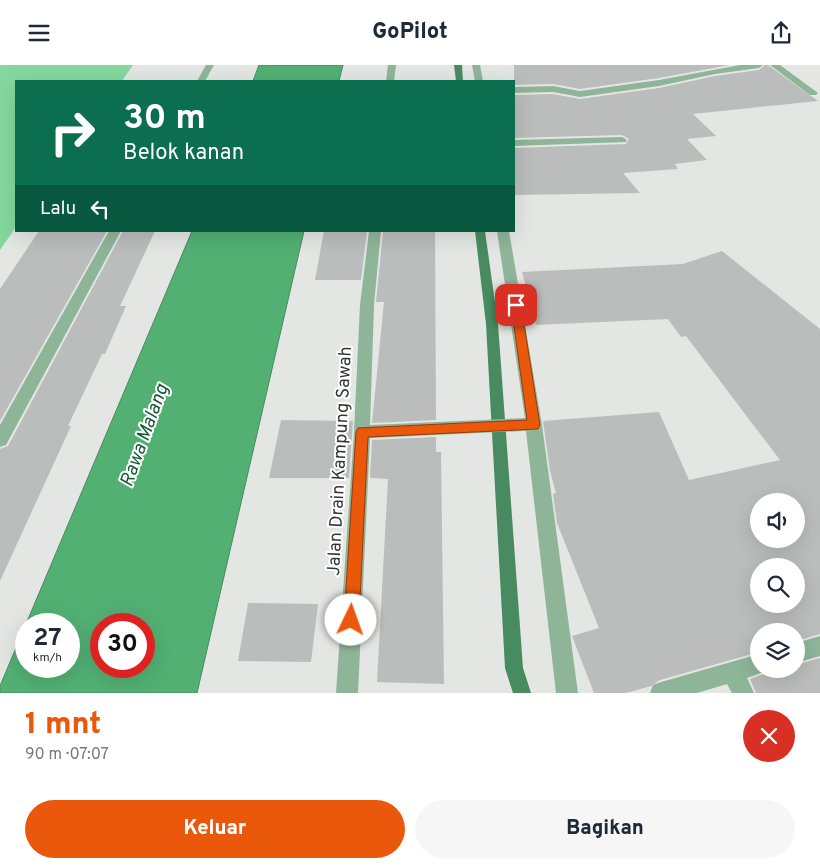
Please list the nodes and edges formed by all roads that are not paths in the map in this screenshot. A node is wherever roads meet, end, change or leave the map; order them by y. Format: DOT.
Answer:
graph roads {
  1 [pos="210,65"];
  2 [pos="392,65"];
  3 [pos="476,65"];
  4 [pos="760,65"];
  5 [pos="774,65"];
  6 [pos="202,80"];
  7 [pos="390,80"];
  8 [pos="479,80"];
  9 [pos="515,90"];
  10 [pos="813,93"];
  11 [pos="622,140"];
  12 [pos="515,143"];
  13 [pos="114,232"];
  14 [pos="375,232"];
  15 [pos="503,232"];
  16 [pos="528,425"];
  17 [pos="362,432"];
  18 [pos="0,440"];
  19 [pos="820,646"];
  20 [pos="805,650"];
  21 [pos="750,666"];
  22 [pos="732,671"];
  23 [pos="347,693"];
  24 [pos="567,693"];
  25 [pos="662,693"];
  26 [pos="743,693"];
  1 -- 6 [label="street"];
  2 -- 7 [label="street"];
  3 -- 8 [label="street"];
  4 -- 9 [label="street"];
  5 -- 10 [label="street"];
  11 -- 12 [label="street"];
  13 -- 18 [label="street"];
  14 -- 17 [label="street, Jalan Drain Kampung Sawah"];
  15 -- 16 [label="street"];
  16 -- 17 [label="street"];
  16 -- 24 [label="street"];
  17 -- 23 [label="street, Jalan Drain Kampung Sawah"];
  19 -- 20 [label="street"];
  21 -- 22 [label="street"];
  22 -- 25 [label="street"];
  22 -- 26 [label="street"];
}
